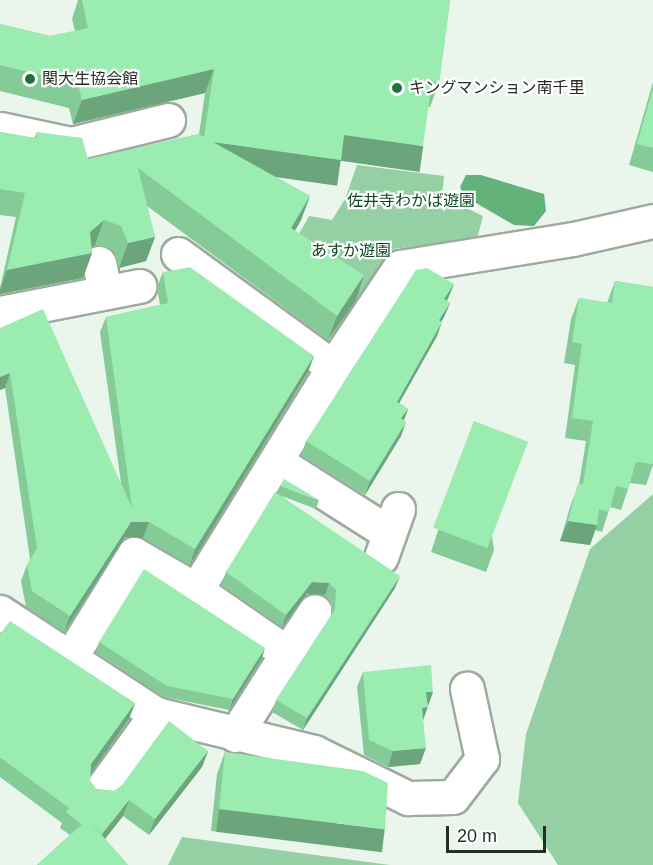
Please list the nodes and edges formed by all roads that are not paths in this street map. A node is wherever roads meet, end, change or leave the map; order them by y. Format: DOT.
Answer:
graph roads {
  1 [pos="168,120"];
  2 [pos="0,129"];
  3 [pos="653,221"];
  4 [pos="178,254"];
  5 [pos="139,286"];
  6 [pos="0,313"];
  7 [pos="333,367"];
  8 [pos="277,462"];
  9 [pos="389,533"];
  10 [pos="196,590"];
  11 [pos="315,611"];
  12 [pos="0,612"];
  13 [pos="287,653"];
  14 [pos="70,658"];
  15 [pos="467,688"];
  16 [pos="156,714"];
  17 [pos="235,735"];
  18 [pos="100,790"];
  1 -- 2 [label="street"];
  3 -- 7 [label="street"];
  4 -- 7 [label="street"];
  5 -- 6 [label="street"];
  7 -- 8 [label="street"];
  8 -- 9 [label="street"];
  8 -- 10 [label="street"];
  10 -- 13 [label="street"];
  10 -- 14 [label="street"];
  11 -- 13 [label="street"];
  12 -- 14 [label="street"];
  13 -- 17 [label="street"];
  14 -- 16 [label="street"];
  15 -- 17 [label="street"];
  16 -- 17 [label="street"];
  16 -- 18 [label="street"];
}
